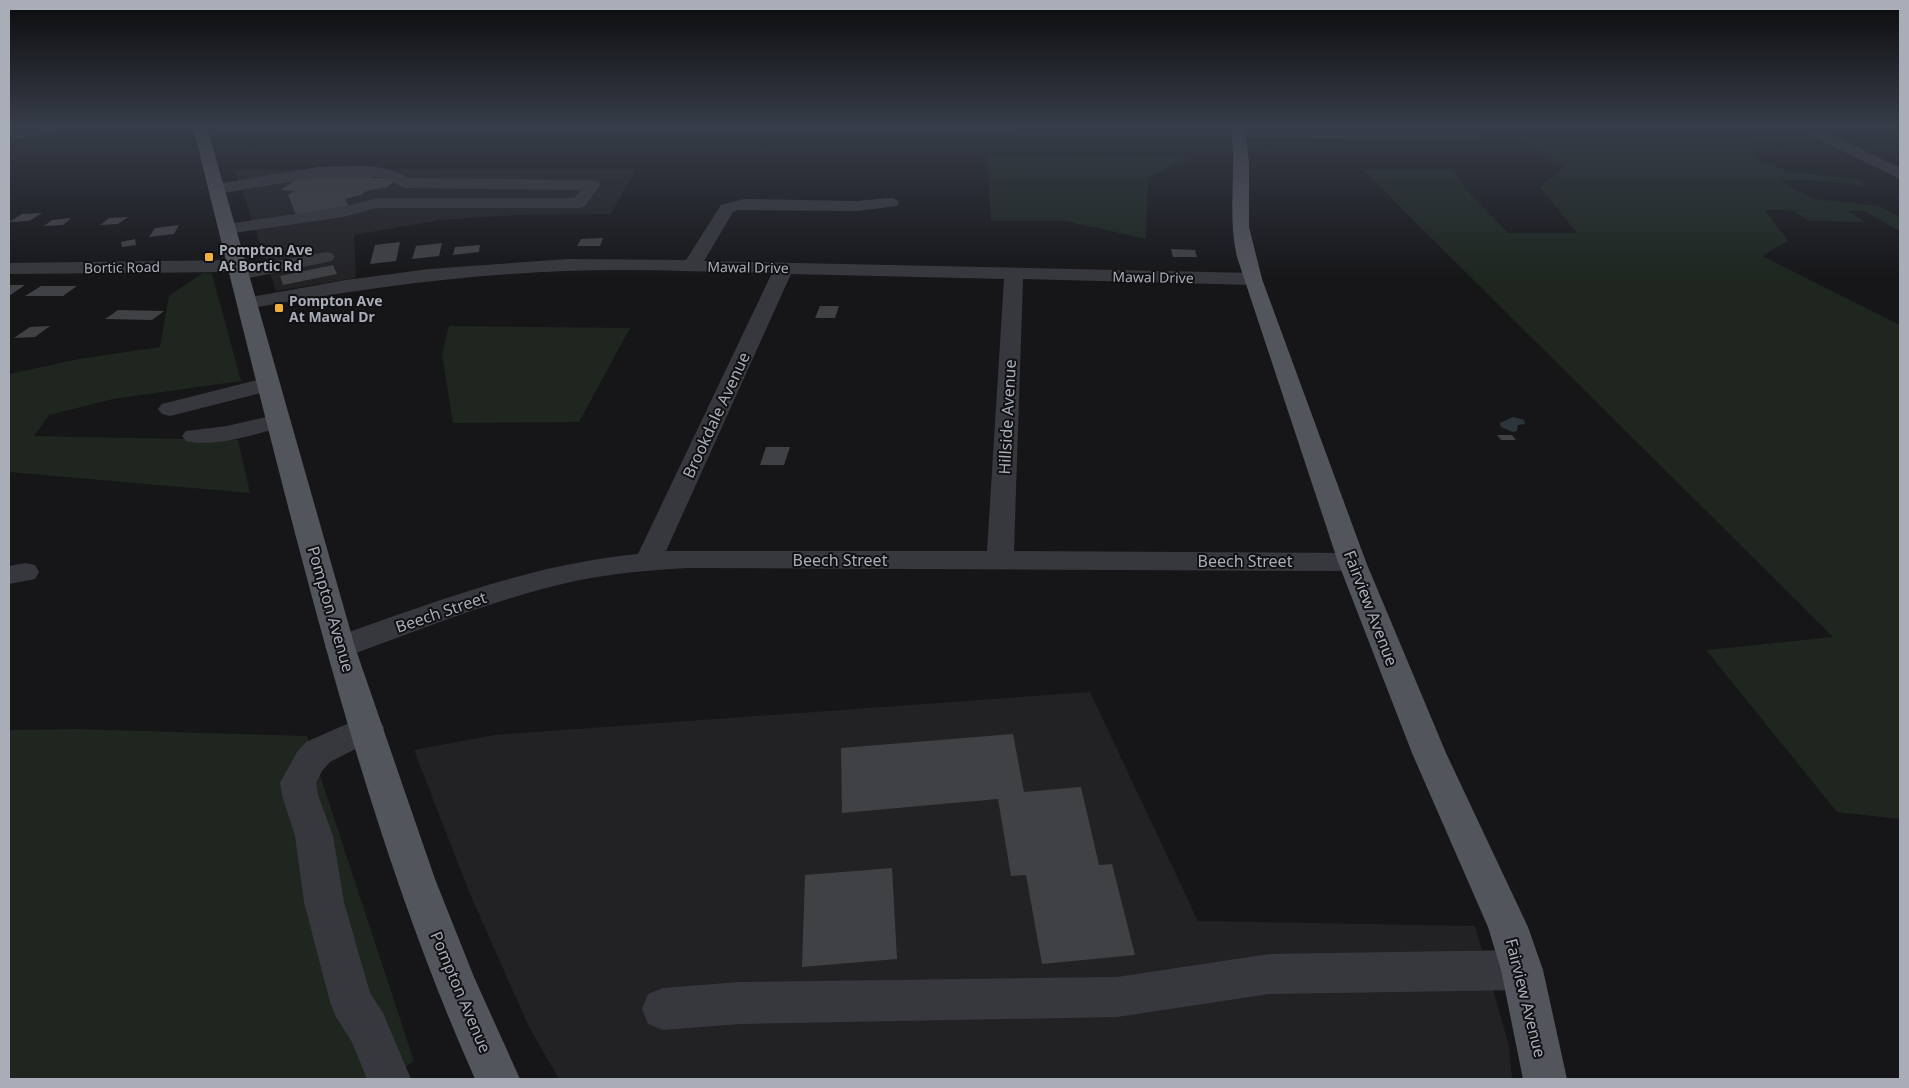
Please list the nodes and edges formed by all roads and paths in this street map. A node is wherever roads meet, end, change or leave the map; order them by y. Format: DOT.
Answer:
graph roads {
  1 [pos="216,178"];
  2 [pos="284,178"];
  3 [pos="396,178"];
  4 [pos="1241,178"];
  5 [pos="404,183"];
  6 [pos="217,189"];
  7 [pos="377,203"];
  8 [pos="891,203"];
  9 [pos="227,229"];
  10 [pos="326,257"];
  11 [pos="692,266"];
  12 [pos="9,268"];
  13 [pos="784,268"];
  14 [pos="237,270"];
  15 [pos="1014,274"];
  16 [pos="1253,279"];
  17 [pos="247,304"];
  18 [pos="269,384"];
  19 [pos="170,409"];
  20 [pos="279,421"];
  21 [pos="194,436"];
  22 [pos="648,561"];
  23 [pos="1000,561"];
  24 [pos="1352,562"];
  25 [pos="340,647"];
  26 [pos="367,728"];
  27 [pos="1522,970"];
  28 [pos="663,1009"];
  29 [pos="389,1079"];
  30 [pos="498,1079"];
  31 [pos="1545,1079"];
  1 -- 6 [label="main road, Pompton Avenue"];
  2 -- 6 [label="street"];
  3 -- 5 [label="street"];
  4 -- 16 [label="main road, Fairview Avenue"];
  5 -- 7 [label="street"];
  5 -- 7 [label="street"];
  6 -- 9 [label="main road, Pompton Avenue"];
  7 -- 9 [label="street"];
  8 -- 11 [label="street"];
  9 -- 14 [label="main road, Pompton Avenue"];
  10 -- 14 [label="street, Bortic Road"];
  11 -- 13 [label="street, Mawal Drive"];
  11 -- 17 [label="street, Mawal Drive"];
  12 -- 14 [label="street, Bortic Road"];
  13 -- 15 [label="street, Mawal Drive"];
  13 -- 22 [label="street, Brookdale Avenue"];
  14 -- 17 [label="main road, Pompton Avenue"];
  15 -- 16 [label="street, Mawal Drive"];
  15 -- 23 [label="street, Hillside Avenue"];
  16 -- 24 [label="main road, Fairview Avenue"];
  17 -- 18 [label="main road, Pompton Avenue"];
  18 -- 19 [label="street"];
  18 -- 20 [label="main road, Pompton Avenue"];
  20 -- 21 [label="street"];
  20 -- 25 [label="main road, Pompton Avenue"];
  22 -- 23 [label="street, Beech Street"];
  22 -- 25 [label="street, Beech Street"];
  23 -- 24 [label="street, Beech Street"];
  24 -- 27 [label="main road, Fairview Avenue"];
  25 -- 26 [label="main road, Pompton Avenue"];
  26 -- 29 [label="street"];
  26 -- 30 [label="main road, Pompton Avenue"];
  27 -- 28 [label="street"];
  27 -- 31 [label="main road, Fairview Avenue"];
}
